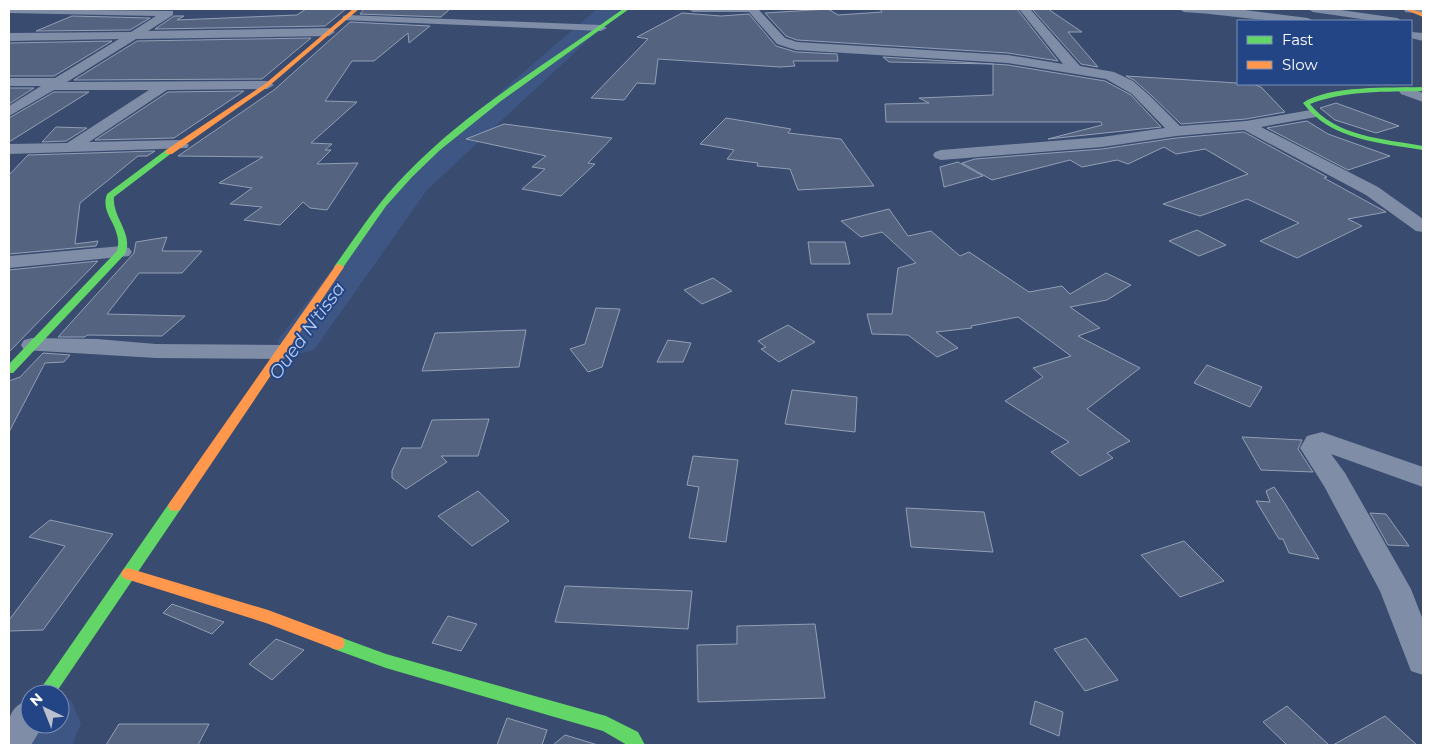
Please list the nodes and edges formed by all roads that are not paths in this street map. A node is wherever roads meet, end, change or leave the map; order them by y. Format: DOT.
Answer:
graph roads {
  1 [pos="356,9"];
  2 [pos="626,9"];
  3 [pos="692,9"];
  4 [pos="752,9"];
  5 [pos="1024,9"];
  6 [pos="1184,9"];
  7 [pos="1313,9"];
  8 [pos="1407,9"];
  9 [pos="9,10"];
  10 [pos="1423,13"];
  11 [pos="347,18"];
  12 [pos="1300,20"];
  13 [pos="1390,20"];
  14 [pos="602,28"];
  15 [pos="329,32"];
  16 [pos="136,36"];
  17 [pos="10,37"];
  18 [pos="1075,69"];
  19 [pos="9,82"];
  20 [pos="56,84"];
  21 [pos="267,85"];
  22 [pos="162,87"];
  23 [pos="1423,89"];
  24 [pos="1406,91"];
  25 [pos="1423,98"];
  26 [pos="9,112"];
  27 [pos="1311,114"];
  28 [pos="1246,125"];
  29 [pos="1176,131"];
  30 [pos="182,145"];
  31 [pos="70,148"];
  32 [pos="1423,148"];
  33 [pos="9,149"];
  34 [pos="942,154"];
  35 [pos="1423,227"];
  36 [pos="122,252"];
  37 [pos="9,262"];
  38 [pos="32,345"];
  39 [pos="282,352"];
  40 [pos="9,370"];
  41 [pos="1423,477"];
  42 [pos="128,574"];
  43 [pos="1423,660"];
  44 [pos="52,684"];
  45 [pos="20,730"];
  46 [pos="10,745"];
  47 [pos="636,745"];
  1 -- 11 [label="street"];
  2 -- 14 [label="street"];
  3 -- 4 [label="street"];
  4 -- 18 [label="street"];
  5 -- 18 [label="street"];
  6 -- 12 [label="street"];
  7 -- 13 [label="street"];
  8 -- 10 [label="street"];
  9 -- 16 [label="street"];
  11 -- 14 [label="street"];
  11 -- 15 [label="street"];
  14 -- 39 [label="street"];
  15 -- 16 [label="street"];
  15 -- 21 [label="street"];
  16 -- 17 [label="street"];
  16 -- 20 [label="street"];
  18 -- 29 [label="street"];
  19 -- 20 [label="street"];
  20 -- 22 [label="street"];
  20 -- 26 [label="street"];
  21 -- 22 [label="street"];
  21 -- 30 [label="street"];
  22 -- 31 [label="street"];
  23 -- 24 [label="street"];
  24 -- 25 [label="street"];
  24 -- 27 [label="street"];
  27 -- 28 [label="street"];
  27 -- 32 [label="street"];
  28 -- 29 [label="street"];
  28 -- 35 [label="street"];
  29 -- 34 [label="street"];
  30 -- 31 [label="street"];
  30 -- 36 [label="street"];
  31 -- 33 [label="street"];
  36 -- 37 [label="street"];
  36 -- 38 [label="street"];
  38 -- 39 [label="street"];
  38 -- 40 [label="street"];
  39 -- 42 [label="street"];
  41 -- 43 [label="street"];
  42 -- 44 [label="street"];
  42 -- 47 [label="street"];
  45 -- 46 [label="street"];
}
